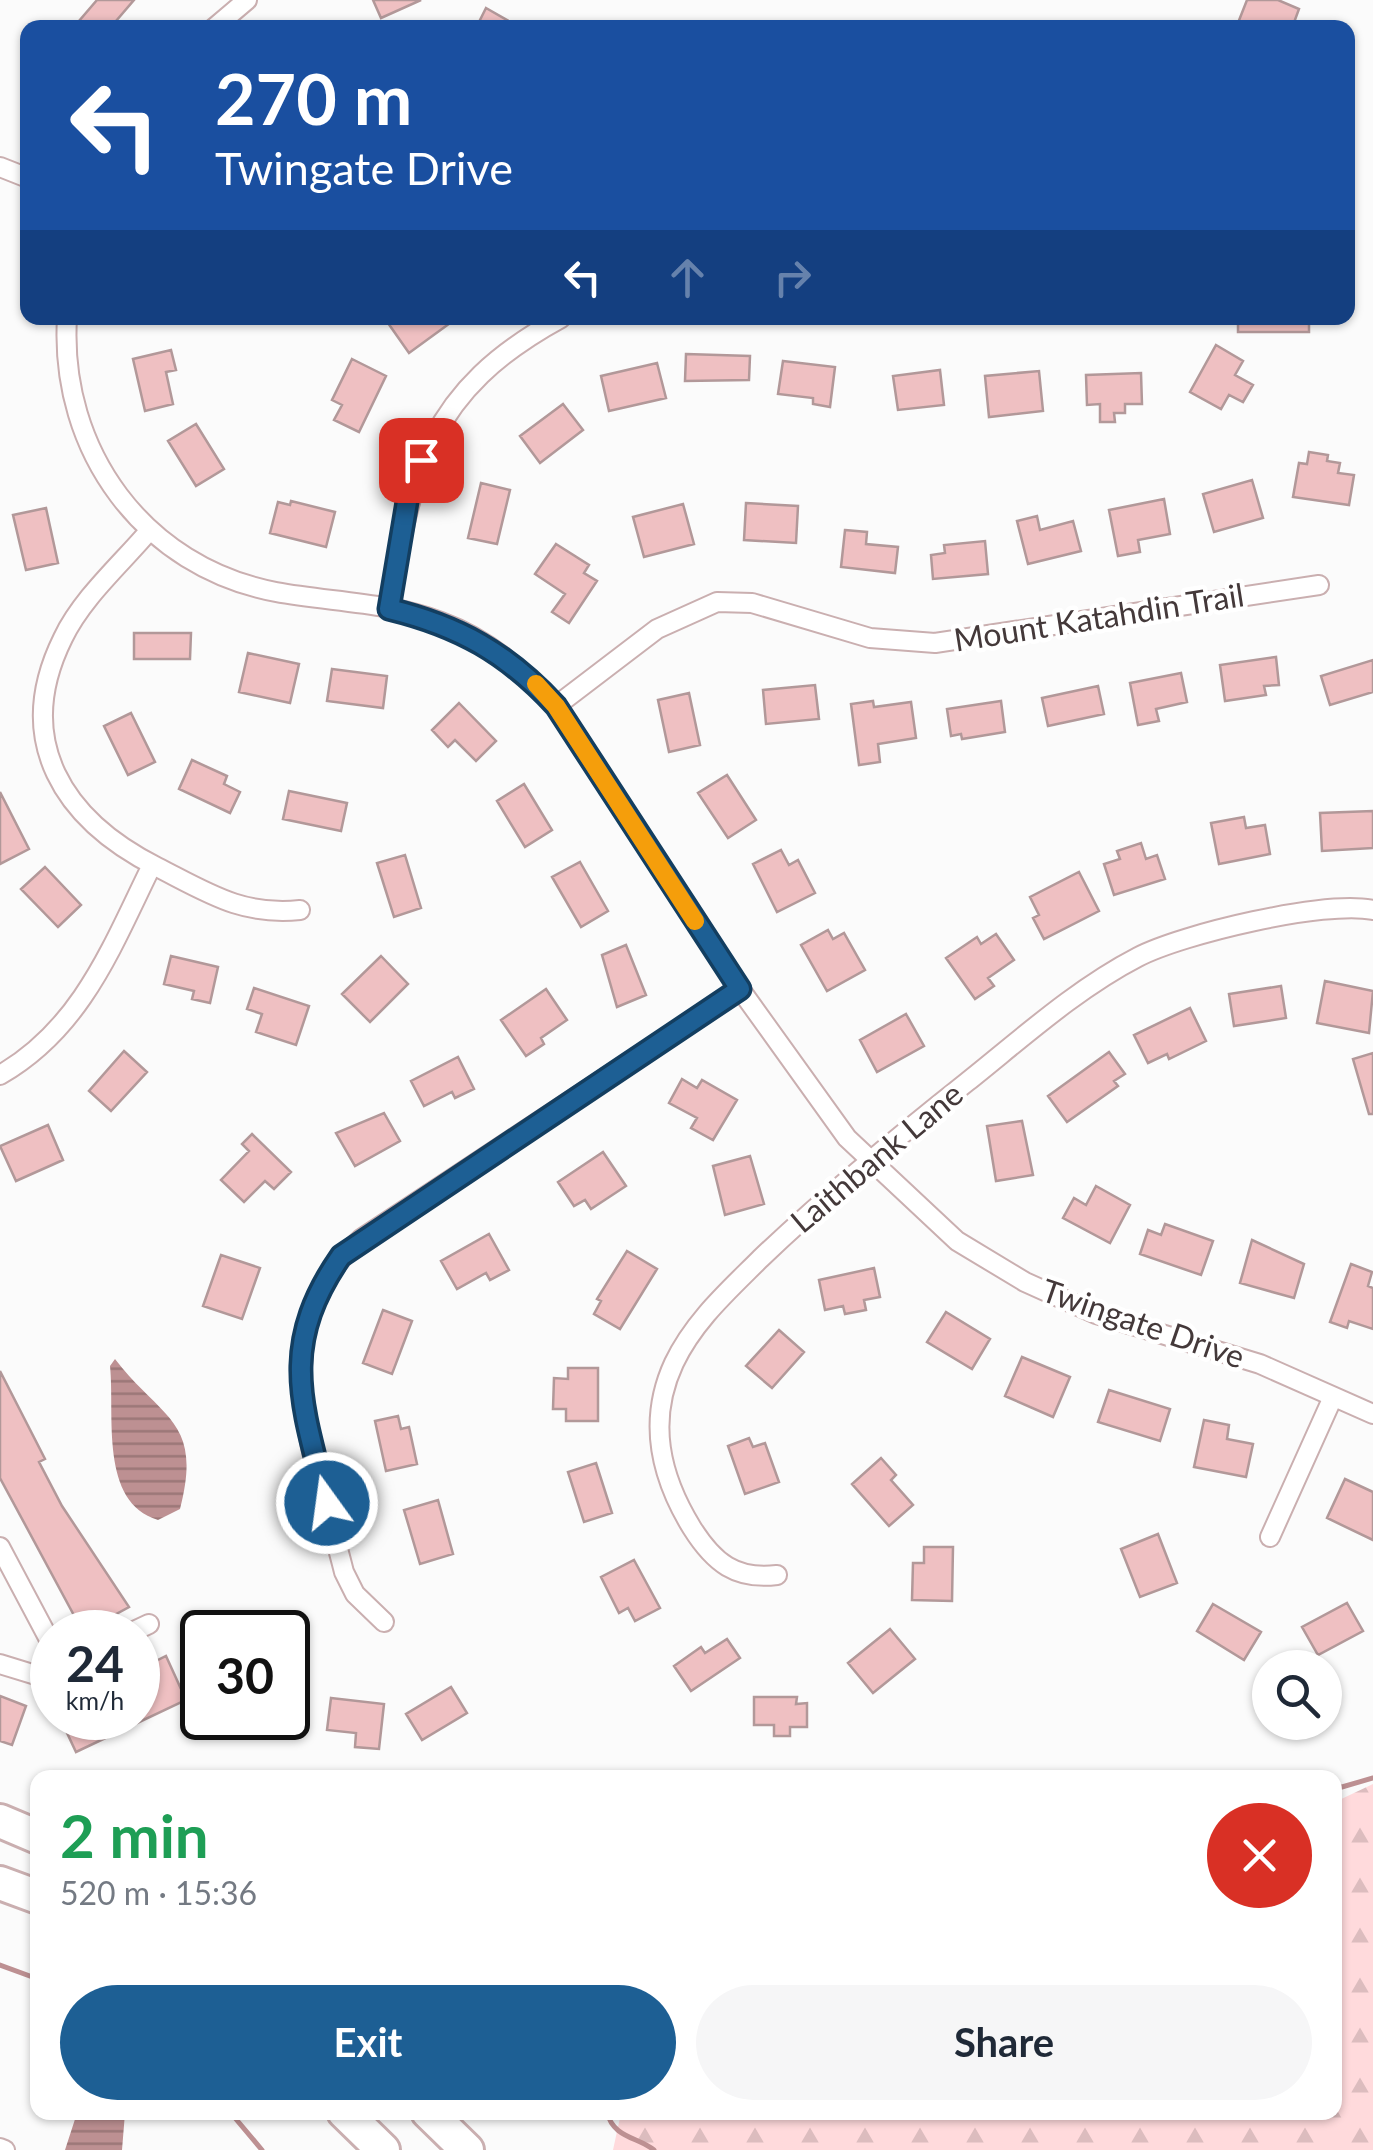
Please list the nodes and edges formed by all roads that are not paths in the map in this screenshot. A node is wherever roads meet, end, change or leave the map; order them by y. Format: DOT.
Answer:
graph roads {
  1 [pos="247,0"];
  2 [pos="223,20"];
  3 [pos="68,325"];
  4 [pos="552,325"];
  5 [pos="149,531"];
  6 [pos="1319,585"];
  7 [pos="389,609"];
  8 [pos="556,706"];
  9 [pos="152,865"];
  10 [pos="300,910"];
  11 [pos="1373,910"];
  12 [pos="740,989"];
  13 [pos="0,1075"];
  14 [pos="868,1160"];
  15 [pos="1333,1397"];
  16 [pos="1373,1414"];
  17 [pos="1270,1536"];
  18 [pos="0,1547"];
  19 [pos="777,1575"];
  20 [pos="33,1610"];
  21 [pos="384,1622"];
  22 [pos="0,1664"];
  23 [pos="30,1673"];
  24 [pos="0,1821"];
  25 [pos="30,1834"];
  26 [pos="0,1883"];
  27 [pos="30,1894"];
  28 [pos="352,2120"];
  29 [pos="436,2120"];
  30 [pos="383,2150"];
  31 [pos="467,2150"];
  1 -- 2 [label="street"];
  3 -- 5 [label="street, Twingate Drive"];
  4 -- 7 [label="street"];
  5 -- 7 [label="street, Twingate Drive"];
  5 -- 9 [label="street"];
  6 -- 8 [label="street, Mount Katahdin Trail"];
  7 -- 8 [label="street, Twingate Drive"];
  8 -- 12 [label="street, Twingate Drive"];
  9 -- 10 [label="street"];
  9 -- 13 [label="street"];
  11 -- 14 [label="street, Laithbank Lane"];
  12 -- 14 [label="street, Twingate Drive"];
  12 -- 21 [label="street"];
  14 -- 15 [label="street, Twingate Drive"];
  14 -- 19 [label="street, Laithbank Lane"];
  15 -- 16 [label="street, Twingate Drive"];
  15 -- 17 [label="street"];
  18 -- 20 [label="street"];
  22 -- 23 [label="street"];
  24 -- 25 [label="highway"];
  26 -- 27 [label="highway"];
  28 -- 30 [label="highway"];
  29 -- 31 [label="highway"];
}
